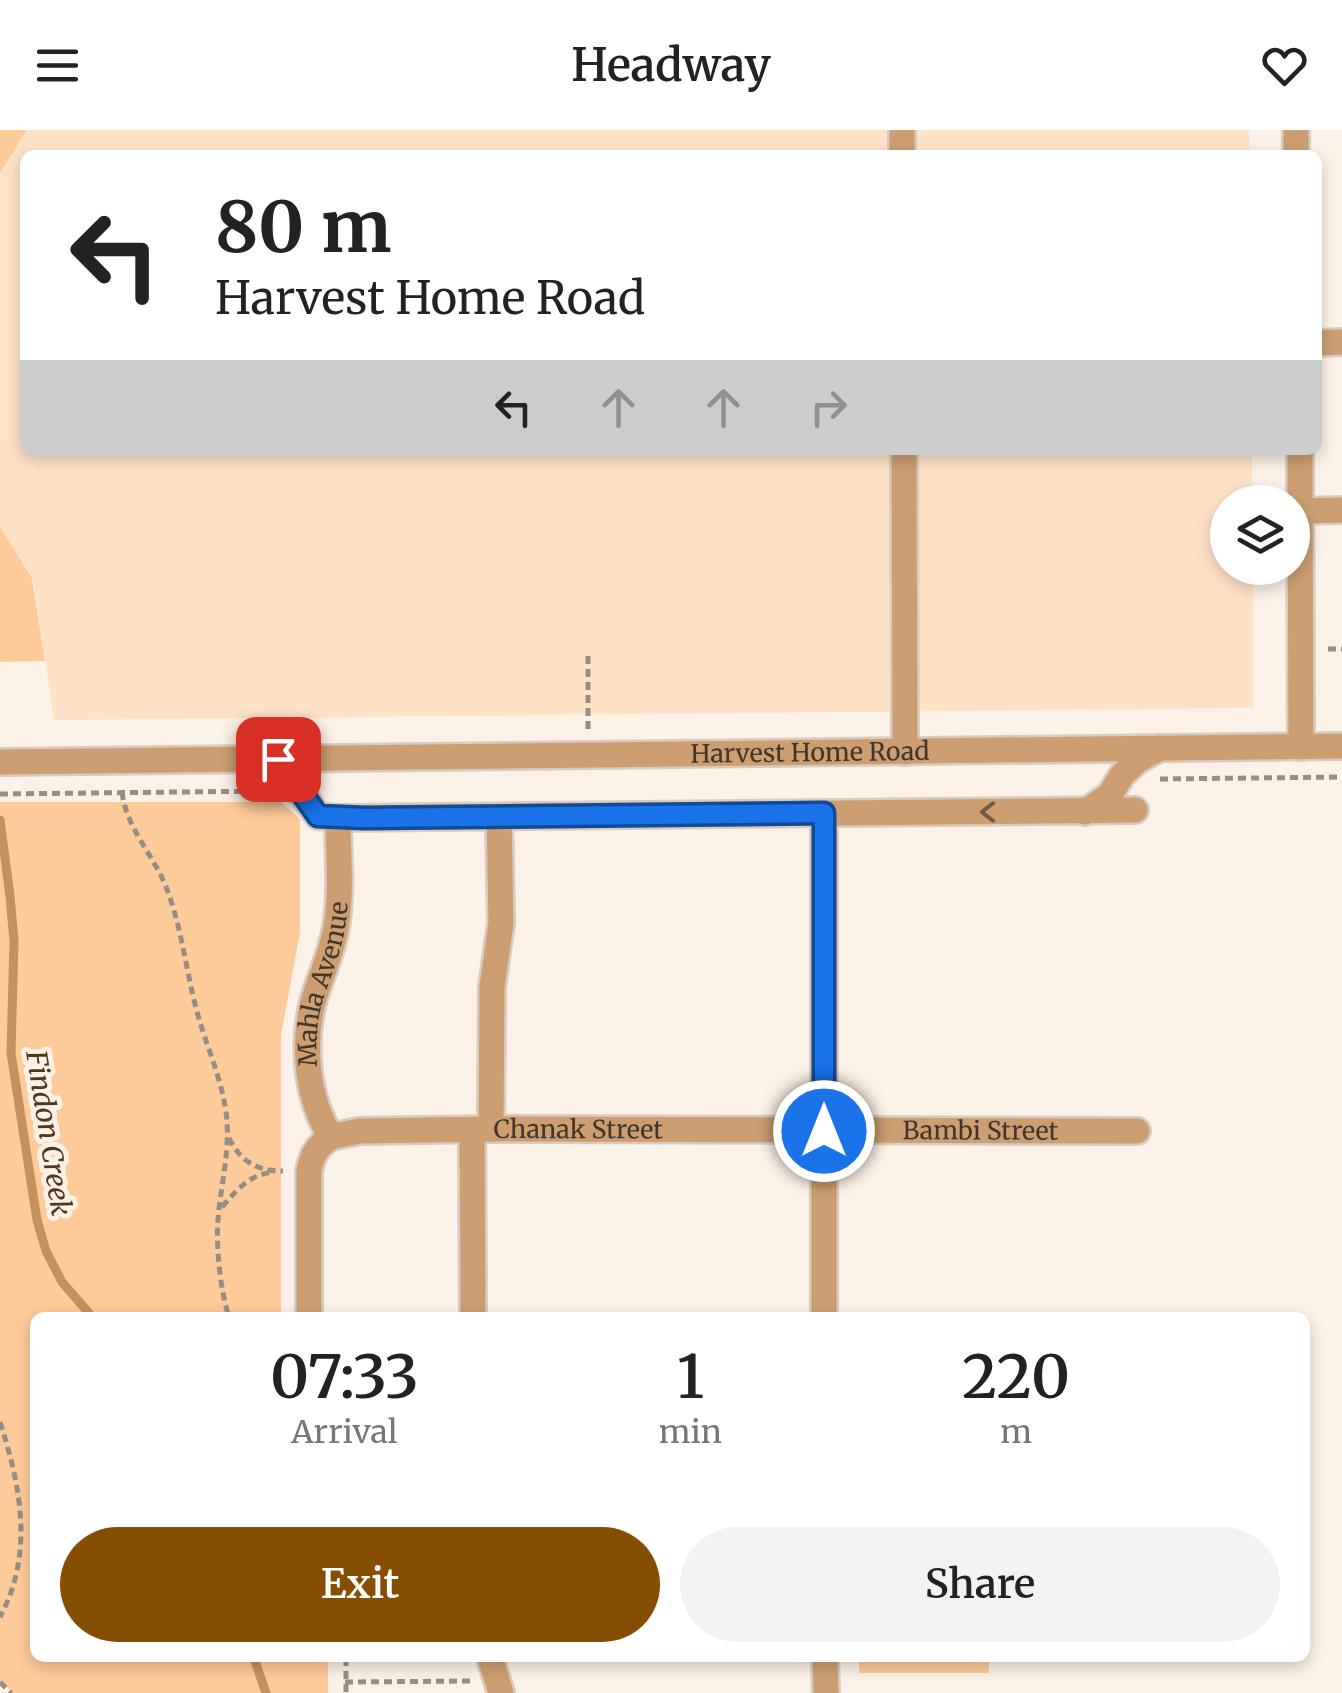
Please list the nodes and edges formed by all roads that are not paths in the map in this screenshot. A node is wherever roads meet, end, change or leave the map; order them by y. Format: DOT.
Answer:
graph roads {
  1 [pos="904,455"];
  2 [pos="1300,455"];
  3 [pos="1301,485"];
  4 [pos="1342,510"];
  5 [pos="1310,511"];
  6 [pos="1301,585"];
  7 [pos="1301,746"];
  8 [pos="1342,746"];
  9 [pos="1160,748"];
  10 [pos="905,752"];
  11 [pos="278,759"];
  12 [pos="0,762"];
  13 [pos="1135,810"];
  14 [pos="1085,812"];
  15 [pos="824,813"];
  16 [pos="499,817"];
  17 [pos="338,818"];
  18 [pos="482,1130"];
  19 [pos="824,1131"];
  20 [pos="1137,1131"];
  21 [pos="331,1137"];
  22 [pos="310,1312"];
  23 [pos="473,1312"];
  24 [pos="824,1312"];
  25 [pos="826,1662"];
  26 [pos="826,1693"];
  1 -- 10 [label="street"];
  2 -- 3 [label="street"];
  4 -- 5 [label="street"];
  6 -- 7 [label="street"];
  7 -- 8 [label="street, Harvest Home Road"];
  7 -- 9 [label="street, Harvest Home Road"];
  9 -- 10 [label="street, Harvest Home Road"];
  9 -- 14 [label="street"];
  10 -- 11 [label="street, Harvest Home Road"];
  11 -- 12 [label="street, Harvest Home Road"];
  11 -- 17 [label="street"];
  13 -- 14 [label="street"];
  14 -- 15 [label="street, one-way"];
  15 -- 16 [label="street"];
  15 -- 19 [label="street"];
  16 -- 17 [label="street"];
  16 -- 18 [label="street"];
  17 -- 21 [label="street, Mahla Avenue"];
  18 -- 19 [label="street, Chanak Street"];
  18 -- 21 [label="street, Chanak Street"];
  18 -- 23 [label="street"];
  19 -- 20 [label="street, Bambi Street"];
  19 -- 24 [label="street"];
  21 -- 22 [label="street"];
  25 -- 26 [label="street"];
}
